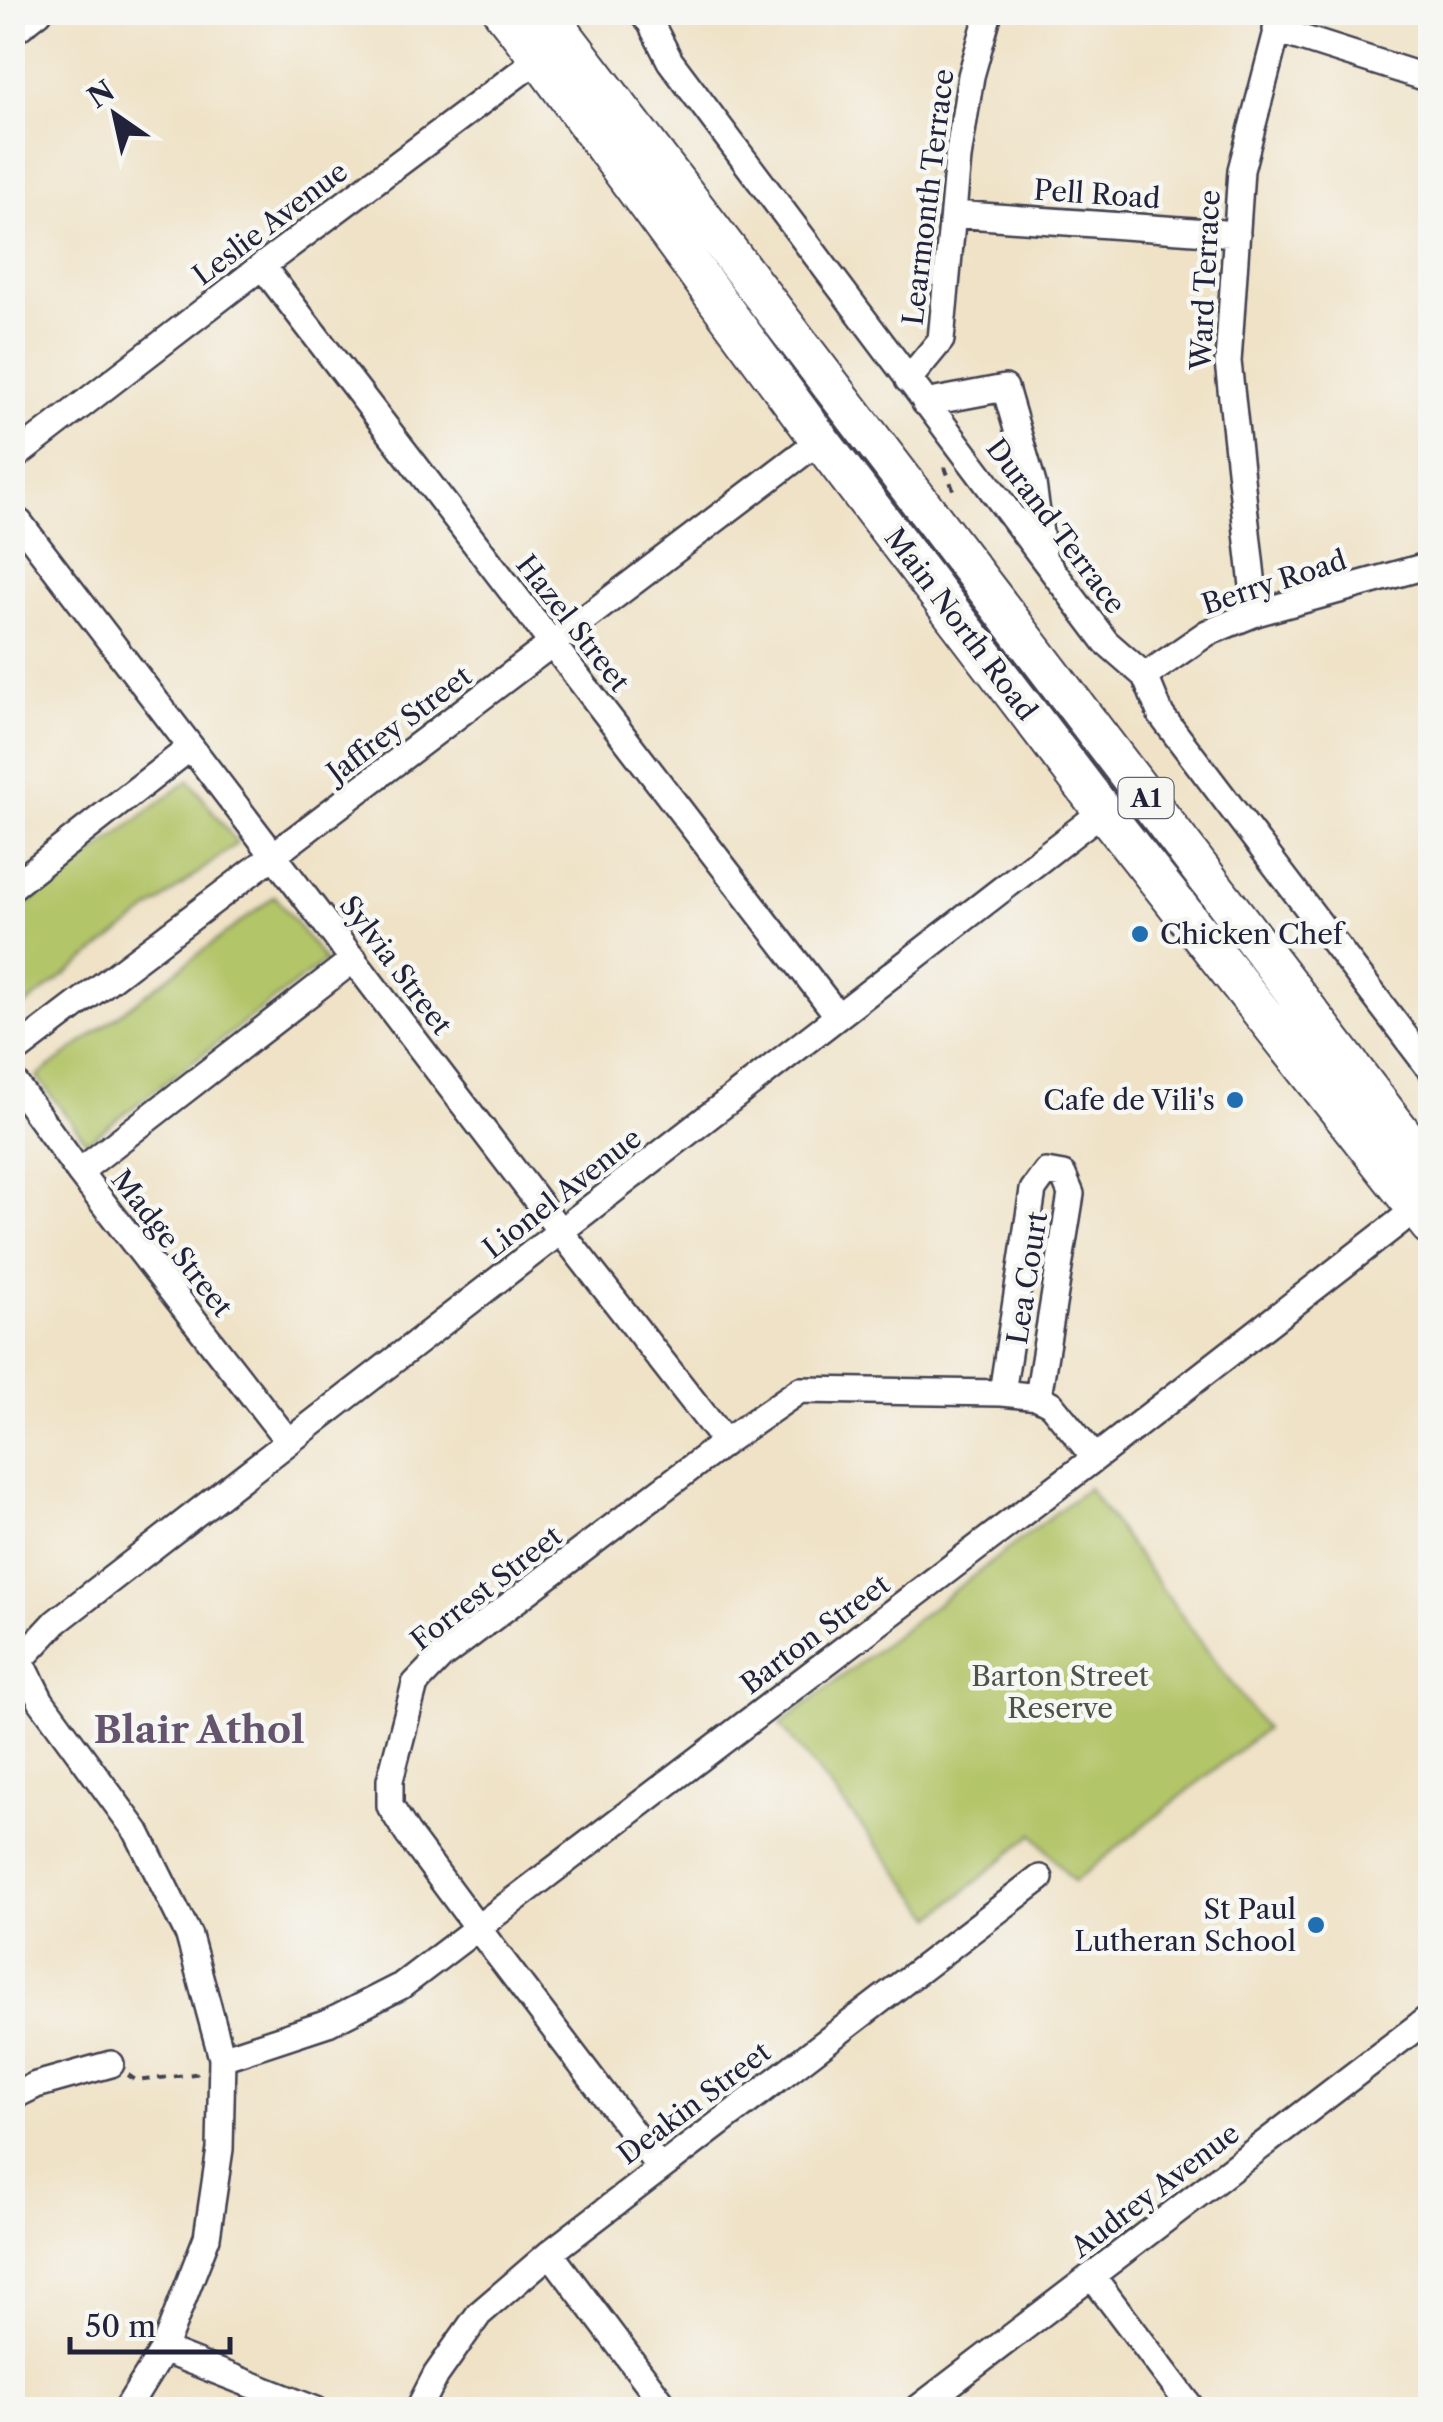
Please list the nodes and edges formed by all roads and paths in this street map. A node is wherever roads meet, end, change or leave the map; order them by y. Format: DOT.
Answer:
graph roads {
  1 [pos="38,12"];
  2 [pos="502,12"];
  3 [pos="989,12"];
  4 [pos="652,16"];
  5 [pos="1279,22"];
  6 [pos="12,33"];
  7 [pos="551,36"];
  8 [pos="1430,79"];
  9 [pos="952,214"];
  10 [pos="1236,234"];
  11 [pos="262,266"];
  12 [pos="908,380"];
  13 [pos="925,403"];
  14 [pos="853,415"];
  15 [pos="820,440"];
  16 [pos="12,458"];
  17 [pos="941,458"];
  18 [pos="960,510"];
  19 [pos="15,513"];
  20 [pos="1044,559"];
  21 [pos="1430,565"];
  22 [pos="1256,614"];
  23 [pos="552,644"];
  24 [pos="1145,676"];
  25 [pos="191,747"];
  26 [pos="1103,811"];
  27 [pos="274,857"];
  28 [pos="12,886"];
  29 [pos="354,959"];
  30 [pos="838,1016"];
  31 [pos="12,1054"];
  32 [pos="1430,1069"];
  33 [pos="12,1079"];
  34 [pos="1430,1170"];
  35 [pos="79,1172"];
  36 [pos="1424,1217"];
  37 [pos="561,1232"];
  38 [pos="1002,1394"];
  39 [pos="1038,1397"];
  40 [pos="288,1441"];
  41 [pos="725,1442"];
  42 [pos="1095,1458"];
  43 [pos="18,1660"];
  44 [pos="1040,1878"];
  45 [pos="478,1929"];
  46 [pos="1430,2017"];
  47 [pos="111,2064"];
  48 [pos="222,2064"];
  49 [pos="12,2097"];
  50 [pos="659,2167"];
  51 [pos="550,2253"];
  52 [pos="1092,2276"];
  53 [pos="163,2350"];
  54 [pos="126,2410"];
  55 [pos="316,2410"];
  56 [pos="418,2410"];
  57 [pos="668,2410"];
  58 [pos="916,2410"];
  59 [pos="1193,2410"];
  1 -- 6 [label="street"];
  2 -- 7 [label="highway, Main North Road / A1"];
  3 -- 9 [label="street, Learmonth Terrace"];
  4 -- 12 [label="street, Durand Terrace"];
  5 -- 8 [label="street"];
  5 -- 10 [label="street, Ward Terrace"];
  7 -- 11 [label="street, Leslie Avenue"];
  7 -- 14 [label="highway, Main North Road / A1"];
  7 -- 15 [label="highway, Main North Road / A1"];
  9 -- 10 [label="street, Pell Road"];
  9 -- 12 [label="street, Learmonth Terrace"];
  10 -- 22 [label="street, Ward Terrace"];
  11 -- 16 [label="street, Leslie Avenue"];
  11 -- 23 [label="street, Hazel Street"];
  12 -- 13 [label="street, Durand Terrace"];
  13 -- 20 [label="street, Durand Terrace"];
  13 -- 20 [label="street"];
  14 -- 15 [label="highway"];
  14 -- 34 [label="highway, Main North Road / A1"];
  15 -- 23 [label="street, Jaffrey Street"];
  15 -- 26 [label="highway, Main North Road / A1"];
  17 -- 18 [label="path"];
  19 -- 25 [label="street, Sylvia Street"];
  20 -- 24 [label="street, Durand Terrace"];
  21 -- 22 [label="street, Berry Road"];
  22 -- 24 [label="street, Berry Road"];
  23 -- 27 [label="street, Jaffrey Street"];
  23 -- 30 [label="street, Hazel Street"];
  24 -- 32 [label="street, Durand Terrace"];
  25 -- 27 [label="street, Sylvia Street"];
  25 -- 28 [label="street"];
  26 -- 30 [label="street, Lionel Avenue"];
  26 -- 36 [label="highway, Main North Road / A1"];
  27 -- 29 [label="street, Sylvia Street"];
  27 -- 31 [label="street, Jaffrey Street"];
  29 -- 35 [label="street"];
  29 -- 37 [label="street, Sylvia Street"];
  30 -- 37 [label="street, Lionel Avenue"];
  33 -- 35 [label="street, Madge Street"];
  35 -- 40 [label="street, Madge Street"];
  36 -- 42 [label="street, Barton Street"];
  37 -- 40 [label="street, Lionel Avenue"];
  37 -- 41 [label="street, Sylvia Street"];
  38 -- 39 [label="street, Forrest Street"];
  38 -- 39 [label="street, Lea Court"];
  38 -- 41 [label="street, Forrest Street"];
  39 -- 42 [label="street"];
  40 -- 43 [label="street, Lionel Avenue"];
  41 -- 45 [label="street, Forrest Street"];
  42 -- 45 [label="street, Barton Street"];
  43 -- 48 [label="street"];
  44 -- 50 [label="street, Deakin Street"];
  45 -- 48 [label="street, Barton Street"];
  45 -- 50 [label="street, Forrest Street"];
  46 -- 52 [label="street, Audrey Avenue"];
  47 -- 48 [label="path"];
  47 -- 49 [label="street"];
  48 -- 53 [label="street"];
  50 -- 51 [label="street, Deakin Street"];
  51 -- 56 [label="street, Deakin Street"];
  51 -- 57 [label="street"];
  52 -- 58 [label="street, Audrey Avenue"];
  52 -- 59 [label="street"];
  53 -- 54 [label="street"];
  53 -- 55 [label="street"];
}
